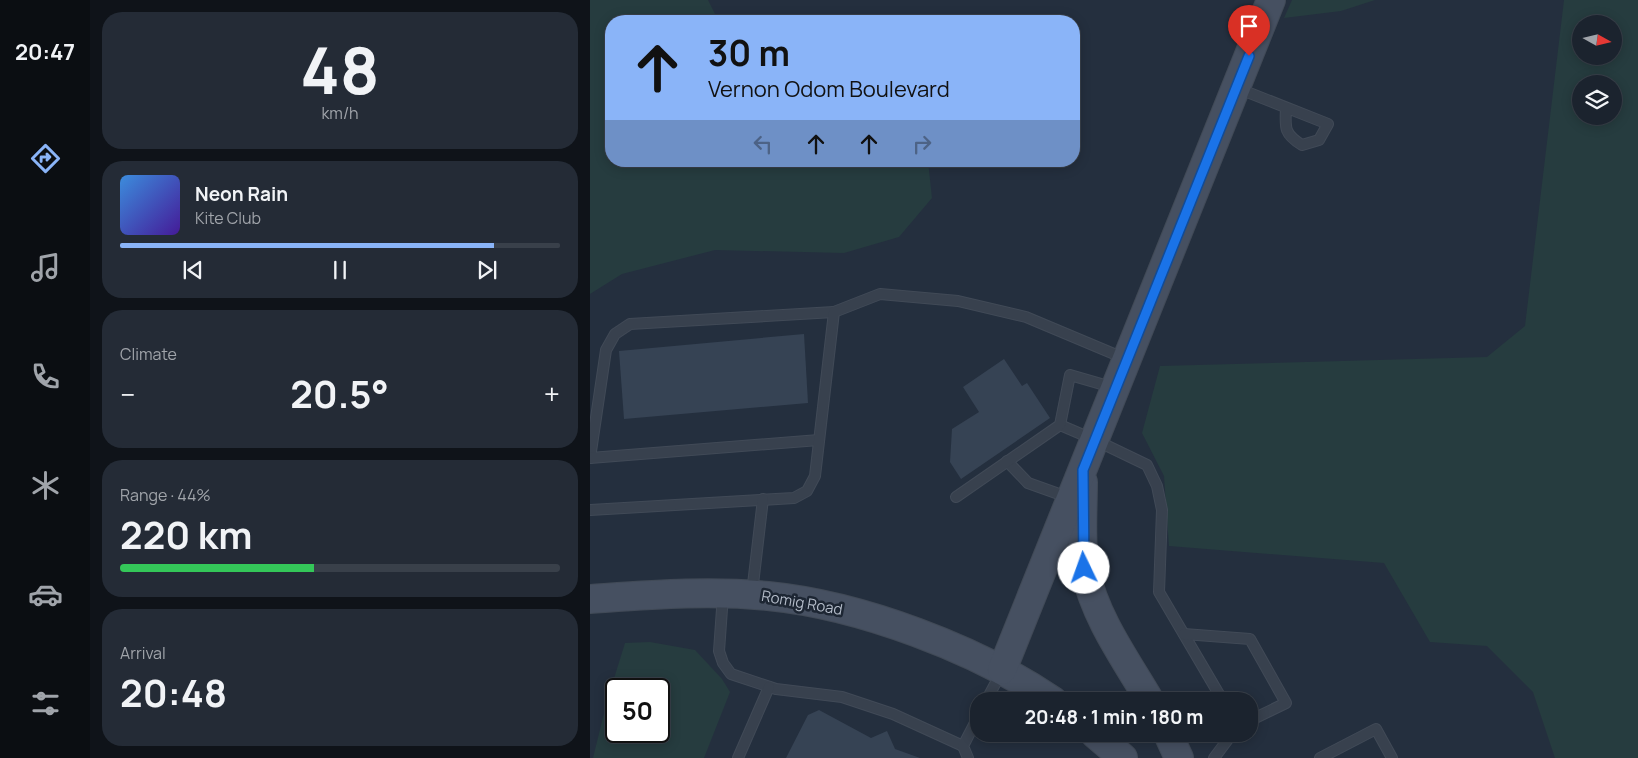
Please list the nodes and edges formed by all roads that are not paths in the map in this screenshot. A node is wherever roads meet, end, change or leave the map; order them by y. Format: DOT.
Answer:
graph roads {
  1 [pos="1271,0"];
  2 [pos="1236,88"];
  3 [pos="1286,108"];
  4 [pos="834,312"];
  5 [pos="1127,360"];
  6 [pos="1116,388"];
  7 [pos="1060,425"];
  8 [pos="819,440"];
  9 [pos="1096,440"];
  10 [pos="590,458"];
  11 [pos="1007,462"];
  12 [pos="1083,470"];
  13 [pos="956,497"];
  14 [pos="763,499"];
  15 [pos="1071,499"];
  16 [pos="590,510"];
  17 [pos="723,593"];
  18 [pos="752,595"];
  19 [pos="590,599"];
  20 [pos="1184,634"];
  21 [pos="1002,670"];
  22 [pos="769,687"];
  23 [pos="991,692"];
  24 [pos="1038,692"];
  25 [pos="1145,692"];
  26 [pos="1218,692"];
  27 [pos="1258,717"];
  28 [pos="970,732"];
  29 [pos="1104,742"];
  30 [pos="1173,742"];
  31 [pos="1226,742"];
  32 [pos="963,746"];
  33 [pos="738,758"];
  34 [pos="968,758"];
  35 [pos="1123,758"];
  36 [pos="1180,758"];
  37 [pos="1214,758"];
  38 [pos="1320,758"];
  39 [pos="1392,758"];
  1 -- 2 [label="main road"];
  2 -- 3 [label="lane"];
  2 -- 5 [label="main road"];
  3 -- 3 [label="lane"];
  4 -- 5 [label="lane"];
  4 -- 8 [label="lane"];
  4 -- 10 [label="lane"];
  5 -- 6 [label="main road"];
  6 -- 7 [label="lane"];
  6 -- 9 [label="main road"];
  7 -- 9 [label="lane"];
  7 -- 11 [label="lane"];
  8 -- 10 [label="lane"];
  8 -- 14 [label="lane"];
  9 -- 12 [label="main road"];
  9 -- 20 [label="lane"];
  11 -- 13 [label="lane"];
  11 -- 15 [label="lane"];
  12 -- 15 [label="main road"];
  12 -- 25 [label="main road"];
  14 -- 16 [label="lane"];
  14 -- 18 [label="lane"];
  15 -- 21 [label="main road"];
  17 -- 18 [label="main road, Romig Road"];
  17 -- 19 [label="main road, Romig Road"];
  17 -- 22 [label="lane"];
  18 -- 21 [label="main road, Romig Road"];
  20 -- 26 [label="lane"];
  20 -- 27 [label="lane"];
  21 -- 23 [label="lane"];
  21 -- 24 [label="main road, Romig Road"];
  22 -- 32 [label="lane"];
  22 -- 33 [label="lane"];
  28 -- 32 [label="lane"];
  29 -- 35 [label="main road"];
  30 -- 36 [label="main road"];
  31 -- 37 [label="lane"];
  32 -- 34 [label="lane"];
  38 -- 39 [label="lane"];
}
